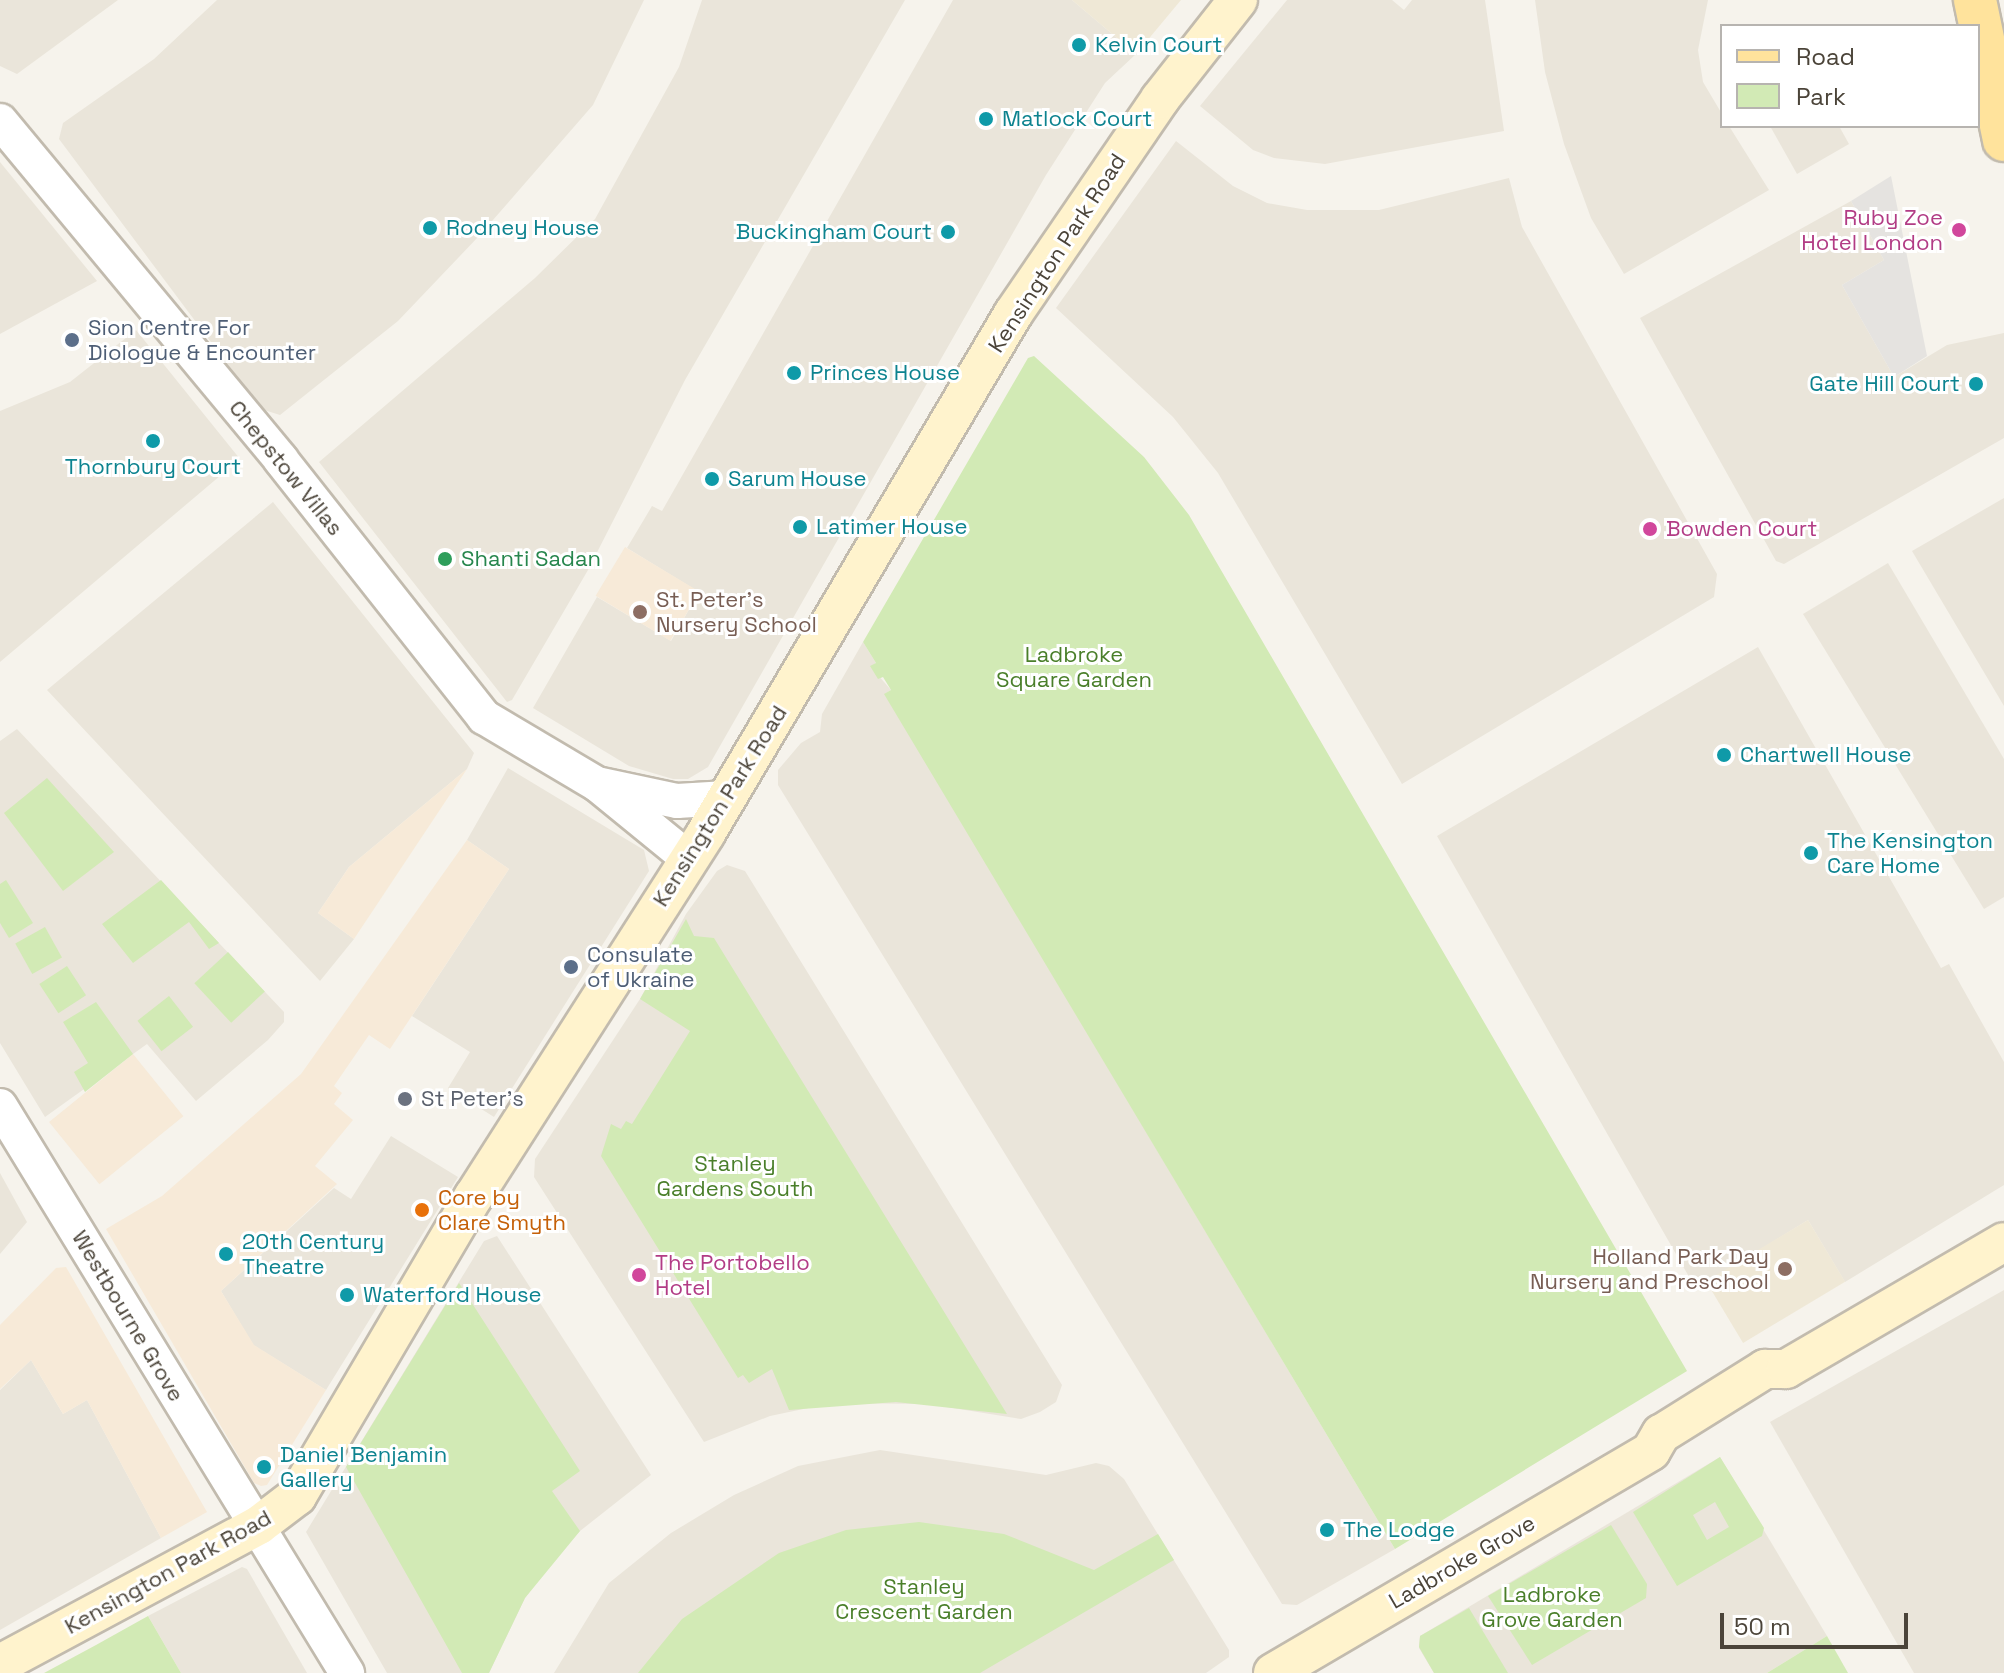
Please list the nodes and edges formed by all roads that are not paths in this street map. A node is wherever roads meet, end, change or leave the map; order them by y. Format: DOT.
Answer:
graph roads {
  1 [pos="1238,0"];
  2 [pos="1975,0"];
  3 [pos="1980,24"];
  4 [pos="1980,24"];
  5 [pos="0,121"];
  6 [pos="2004,140"];
  7 [pos="597,784"];
  8 [pos="727,798"];
  9 [pos="689,859"];
  10 [pos="0,1106"];
  11 [pos="2004,1242"];
  12 [pos="259,1525"];
  13 [pos="0,1664"];
  14 [pos="347,1673"];
  15 [pos="1273,1673"];
  1 -- 8 [label="main road, Kensington Park Road"];
  2 -- 4 [label="main road"];
  3 -- 6 [label="main road"];
  5 -- 7 [label="street, Chepstow Villas"];
  7 -- 8 [label="street, Chepstow Villas"];
  7 -- 9 [label="street, Chepstow Villas"];
  8 -- 9 [label="main road, Kensington Park Road"];
  9 -- 12 [label="main road, Kensington Park Road"];
  10 -- 12 [label="street, Westbourne Grove"];
  11 -- 15 [label="main road, Ladbroke Grove"];
  12 -- 13 [label="main road, Kensington Park Road"];
  12 -- 14 [label="street, Westbourne Grove"];
}
